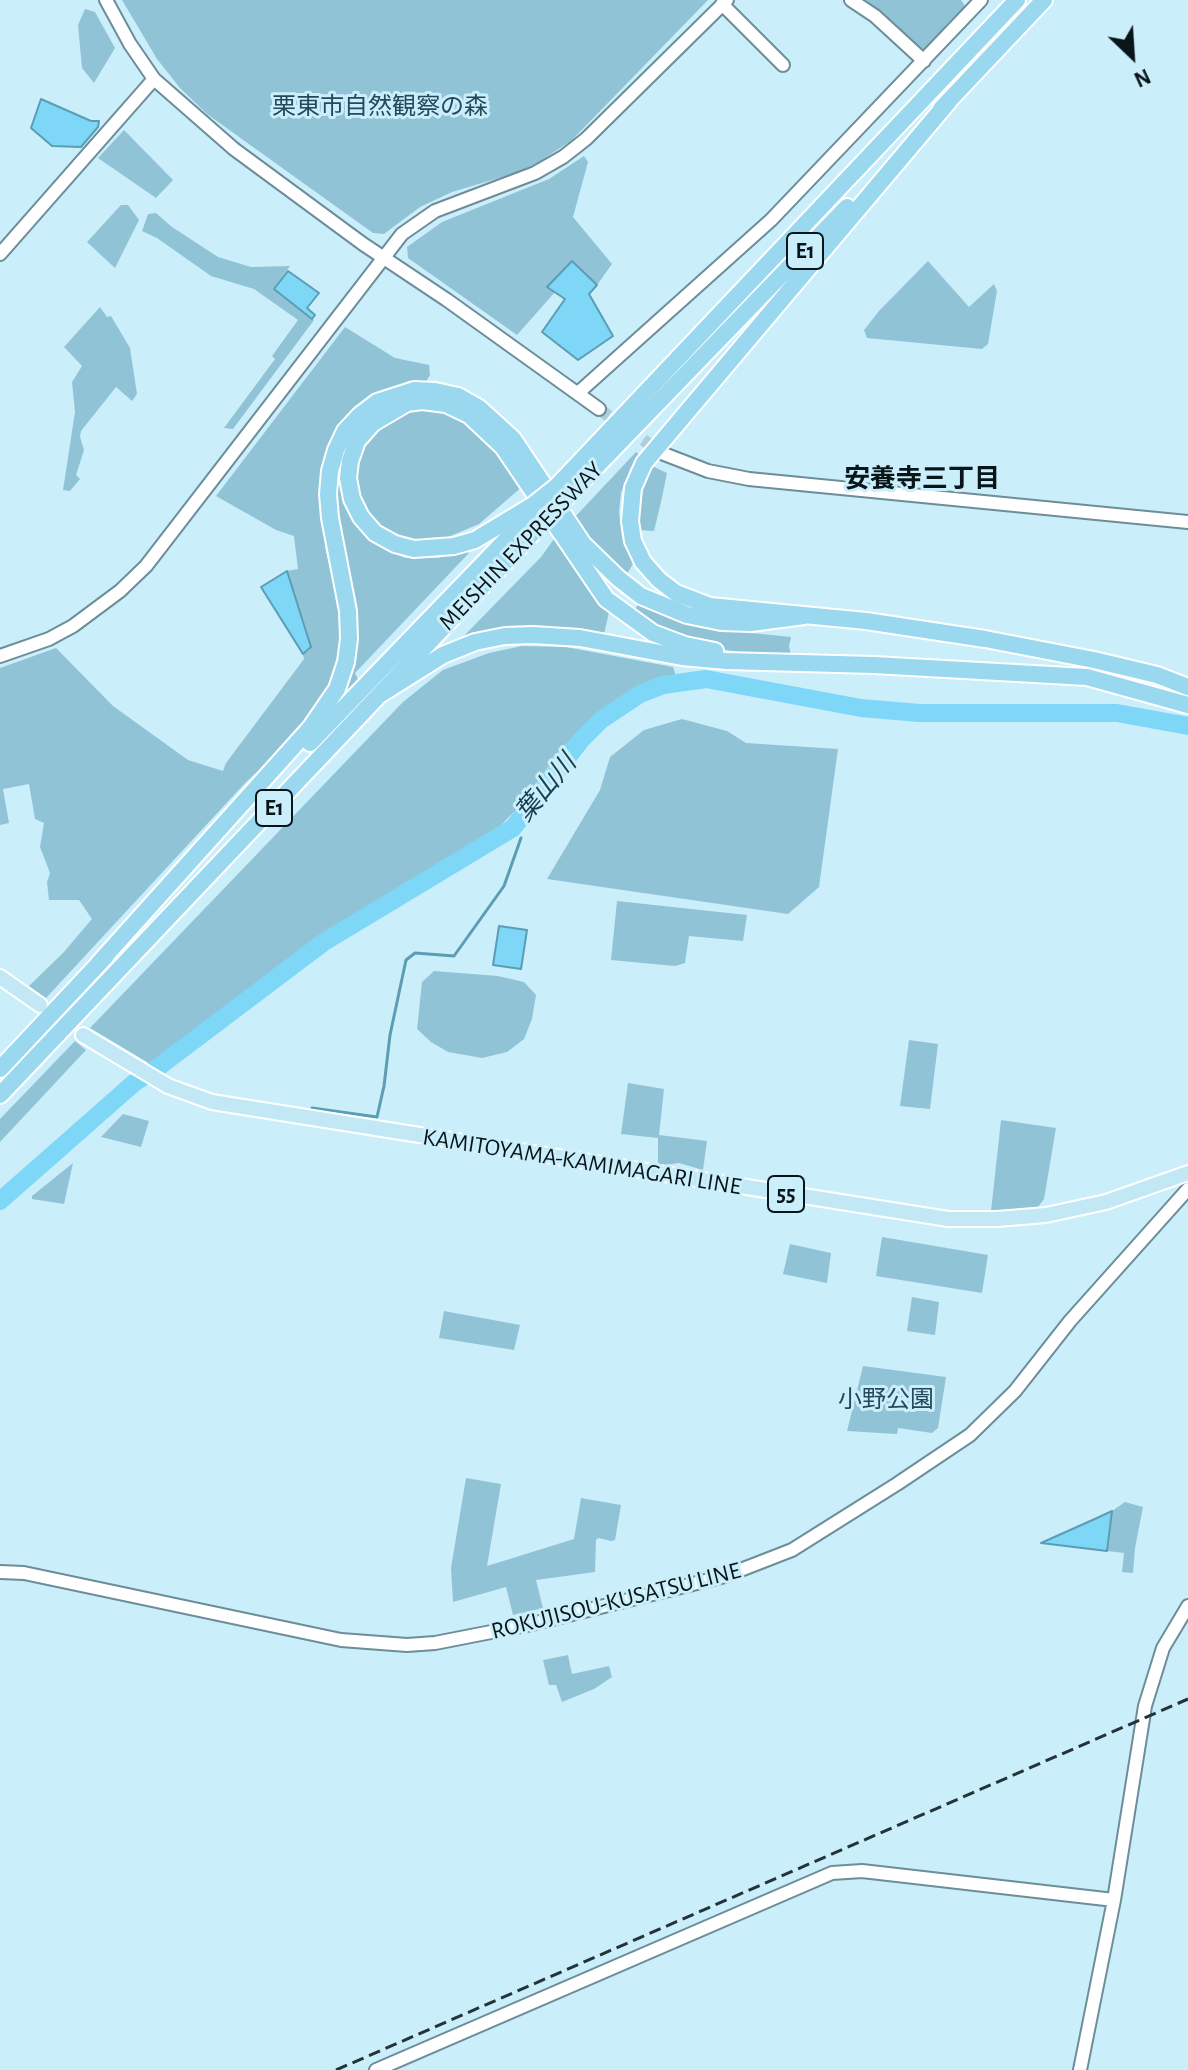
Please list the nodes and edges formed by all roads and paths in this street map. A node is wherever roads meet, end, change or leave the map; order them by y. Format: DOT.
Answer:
graph roads {
  1 [pos="106,0"];
  2 [pos="851,0"];
  3 [pos="981,0"];
  4 [pos="1017,0"];
  5 [pos="1044,0"];
  6 [pos="724,2"];
  7 [pos="924,61"];
  8 [pos="783,65"];
  9 [pos="154,79"];
  10 [pos="949,101"];
  11 [pos="0,254"];
  12 [pos="382,258"];
  13 [pos="578,393"];
  14 [pos="599,409"];
  15 [pos="664,454"];
  16 [pos="560,493"];
  17 [pos="539,511"];
  18 [pos="1188,522"];
  19 [pos="804,616"];
  20 [pos="0,656"];
  21 [pos="776,661"];
  22 [pos="1188,687"];
  23 [pos="381,694"];
  24 [pos="1188,705"];
  25 [pos="98,964"];
  26 [pos="0,977"];
  27 [pos="40,1005"];
  28 [pos="83,1035"];
  29 [pos="0,1069"];
  30 [pos="0,1095"];
  31 [pos="1188,1173"];
  32 [pos="1188,1189"];
  33 [pos="0,1572"];
  34 [pos="1188,1606"];
  35 [pos="1114,1900"];
  36 [pos="376,2070"];
  37 [pos="1080,2070"];
  1 -- 9 [label="street"];
  2 -- 7 [label="street"];
  3 -- 7 [label="street"];
  4 -- 16 [label="highway, MEISHIN EXPRESSWAY / E1"];
  5 -- 10 [label="highway, MEISHIN EXPRESSWAY / E1"];
  6 -- 8 [label="street"];
  6 -- 12 [label="street"];
  7 -- 13 [label="street"];
  9 -- 11 [label="street"];
  9 -- 12 [label="street"];
  10 -- 16 [label="highway, MEISHIN EXPRESSWAY / E1"];
  10 -- 19 [label="highway"];
  12 -- 13 [label="street"];
  12 -- 20 [label="street"];
  13 -- 14 [label="street"];
  15 -- 18 [label="street"];
  16 -- 17 [label="highway, MEISHIN EXPRESSWAY / E1, bridge"];
  17 -- 21 [label="highway"];
  17 -- 23 [label="highway, MEISHIN EXPRESSWAY / E1"];
  17 -- 25 [label="highway, MEISHIN EXPRESSWAY / E1"];
  19 -- 22 [label="highway"];
  19 -- 25 [label="highway"];
  21 -- 23 [label="highway"];
  21 -- 24 [label="highway"];
  23 -- 30 [label="highway, MEISHIN EXPRESSWAY / E1"];
  25 -- 29 [label="highway, MEISHIN EXPRESSWAY / E1"];
  26 -- 27 [label="main road"];
  28 -- 31 [label="main road, KAMITOYAMA-KAMIMAGARI LINE / 55"];
  32 -- 33 [label="street, ROKUJISOU-KUSATSU LINE"];
  34 -- 35 [label="street"];
  35 -- 36 [label="street"];
  35 -- 37 [label="street"];
}
